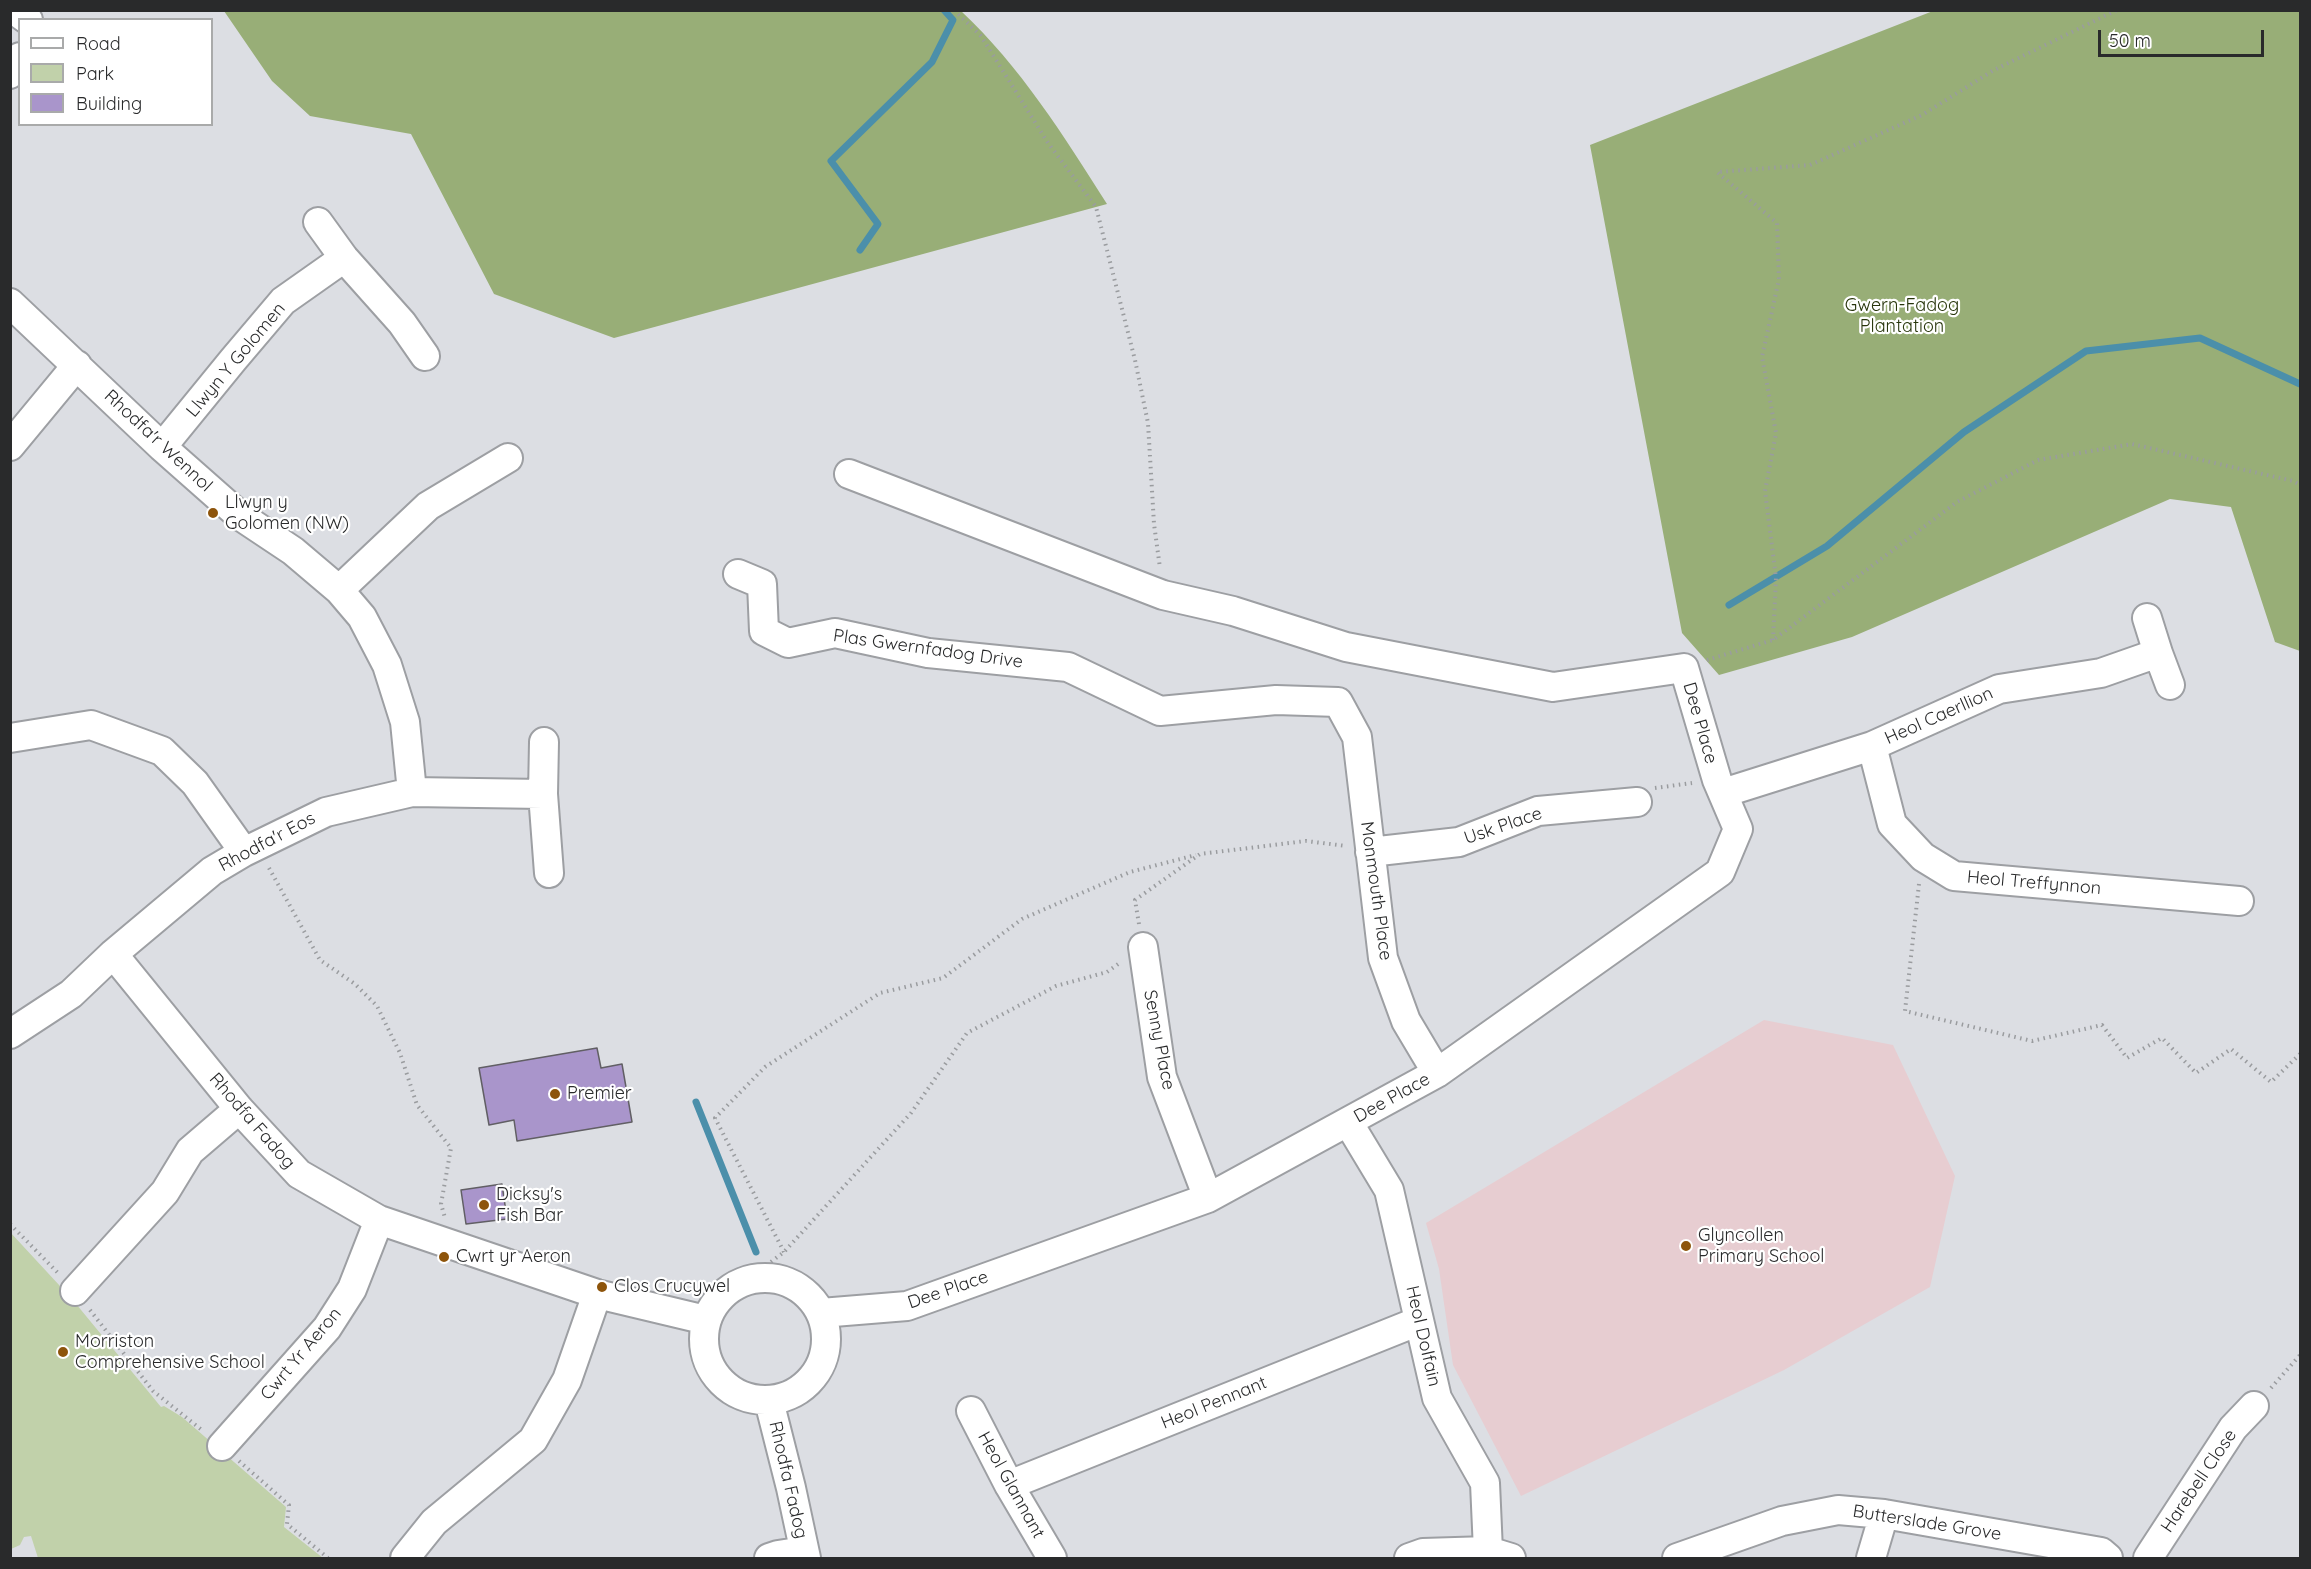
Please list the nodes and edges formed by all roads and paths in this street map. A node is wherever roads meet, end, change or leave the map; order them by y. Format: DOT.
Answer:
graph roads {
  1 [pos="954,10"];
  2 [pos="2117,10"];
  3 [pos="18,60"];
  4 [pos="10,74"];
  5 [pos="318,222"];
  6 [pos="344,258"];
  7 [pos="10,303"];
  8 [pos="425,356"];
  9 [pos="77,365"];
  10 [pos="10,446"];
  11 [pos="162,447"];
  12 [pos="508,459"];
  13 [pos="849,474"];
  14 [pos="2301,485"];
  15 [pos="738,574"];
  16 [pos="339,590"];
  17 [pos="1163,595"];
  18 [pos="2147,618"];
  19 [pos="1773,640"];
  20 [pos="2158,653"];
  21 [pos="1684,668"];
  22 [pos="2170,685"];
  23 [pos="1338,702"];
  24 [pos="10,738"];
  25 [pos="544,742"];
  26 [pos="1872,746"];
  27 [pos="1720,787"];
  28 [pos="412,792"];
  29 [pos="543,794"];
  30 [pos="1637,802"];
  31 [pos="250,849"];
  32 [pos="1370,852"];
  33 [pos="1200,854"];
  34 [pos="1923,857"];
  35 [pos="549,873"];
  36 [pos="2240,901"];
  37 [pos="1143,947"];
  38 [pos="113,954"];
  39 [pos="10,1034"];
  40 [pos="2301,1054"];
  41 [pos="1437,1073"];
  42 [pos="239,1109"];
  43 [pos="1348,1122"];
  44 [pos="1208,1198"];
  45 [pos="379,1220"];
  46 [pos="10,1224"];
  47 [pos="454,1246"];
  48 [pos="784,1252"];
  49 [pos="747,1280"];
  50 [pos="75,1291"];
  51 [pos="597,1294"];
  52 [pos="821,1313"];
  53 [pos="706,1320"];
  54 [pos="1419,1321"];
  55 [pos="2301,1355"];
  56 [pos="769,1401"];
  57 [pos="2254,1406"];
  58 [pos="971,1411"];
  59 [pos="222,1446"];
  60 [pos="1009,1485"];
  61 [pos="1884,1514"];
  62 [pos="805,1555"];
  63 [pos="1499,1555"];
  64 [pos="328,1558"];
  65 [pos="405,1558"];
  66 [pos="769,1558"];
  67 [pos="1052,1558"];
  68 [pos="1409,1558"];
  69 [pos="1677,1558"];
  70 [pos="1871,1558"];
  71 [pos="2108,1558"];
  72 [pos="2148,1558"];
  1 -- 17 [label="path"];
  2 -- 19 [label="path"];
  3 -- 4 [label="street"];
  5 -- 6 [label="street"];
  6 -- 8 [label="street"];
  6 -- 11 [label="street, Llwyn Y Golomen"];
  7 -- 9 [label="street, Rhodfa'r Wennol"];
  9 -- 10 [label="street"];
  9 -- 11 [label="street, Rhodfa'r Wennol"];
  11 -- 16 [label="street, Rhodfa'r Wennol"];
  12 -- 16 [label="street"];
  13 -- 17 [label="street"];
  14 -- 19 [label="path"];
  15 -- 23 [label="street, Plas Gwernfadog Drive"];
  16 -- 28 [label="street, Rhodfa'r Wennol"];
  17 -- 21 [label="street"];
  18 -- 20 [label="street"];
  19 -- 21 [label="path"];
  20 -- 22 [label="street"];
  20 -- 26 [label="street, Heol Caerllion"];
  21 -- 27 [label="street, Dee Place"];
  23 -- 32 [label="street, Monmouth Place"];
  24 -- 31 [label="street"];
  25 -- 29 [label="street"];
  26 -- 27 [label="street, Heol Caerllion"];
  26 -- 34 [label="street, Heol Treffynnon"];
  27 -- 30 [label="path"];
  27 -- 41 [label="street, Dee Place"];
  28 -- 29 [label="street, Rhodfa'r Eos"];
  28 -- 31 [label="street, Rhodfa'r Eos"];
  29 -- 35 [label="street"];
  30 -- 32 [label="street, Usk Place"];
  31 -- 38 [label="street, Rhodfa'r Eos"];
  31 -- 47 [label="path"];
  32 -- 33 [label="path"];
  32 -- 41 [label="street, Monmouth Place"];
  33 -- 37 [label="path"];
  33 -- 48 [label="path"];
  34 -- 36 [label="street, Heol Treffynnon"];
  34 -- 40 [label="path"];
  37 -- 44 [label="street, Senny Place"];
  37 -- 48 [label="path"];
  38 -- 39 [label="street, Rhodfa'r Eos"];
  38 -- 42 [label="street, Rhodfa Fadog"];
  41 -- 43 [label="street, Dee Place"];
  42 -- 45 [label="street, Rhodfa Fadog"];
  42 -- 50 [label="street"];
  43 -- 44 [label="street, Dee Place"];
  43 -- 54 [label="street, Heol Dolfain"];
  44 -- 52 [label="street, Dee Place"];
  45 -- 47 [label="street, Rhodfa Fadog"];
  45 -- 59 [label="street, Cwrt Yr Aeron"];
  46 -- 50 [label="path"];
  47 -- 51 [label="street, Rhodfa Fadog"];
  48 -- 49 [label="path"];
  49 -- 52 [label="street"];
  49 -- 53 [label="street"];
  50 -- 59 [label="path"];
  51 -- 53 [label="street, Rhodfa Fadog"];
  51 -- 65 [label="street"];
  52 -- 56 [label="street, Rhodfa Fadog"];
  53 -- 56 [label="street, Rhodfa Fadog"];
  54 -- 60 [label="street, Heol Pennant"];
  54 -- 63 [label="street, Heol Dolfain"];
  55 -- 57 [label="path"];
  56 -- 62 [label="street, Rhodfa Fadog"];
  57 -- 72 [label="street, Harebell Close"];
  58 -- 60 [label="street, Heol Glannant"];
  59 -- 64 [label="path"];
  60 -- 67 [label="street, Heol Glannant"];
  61 -- 69 [label="street, Butterslade Grove"];
  61 -- 70 [label="street"];
  61 -- 71 [label="street, Butterslade Grove"];
  62 -- 66 [label="street"];
  63 -- 68 [label="street"];
}
